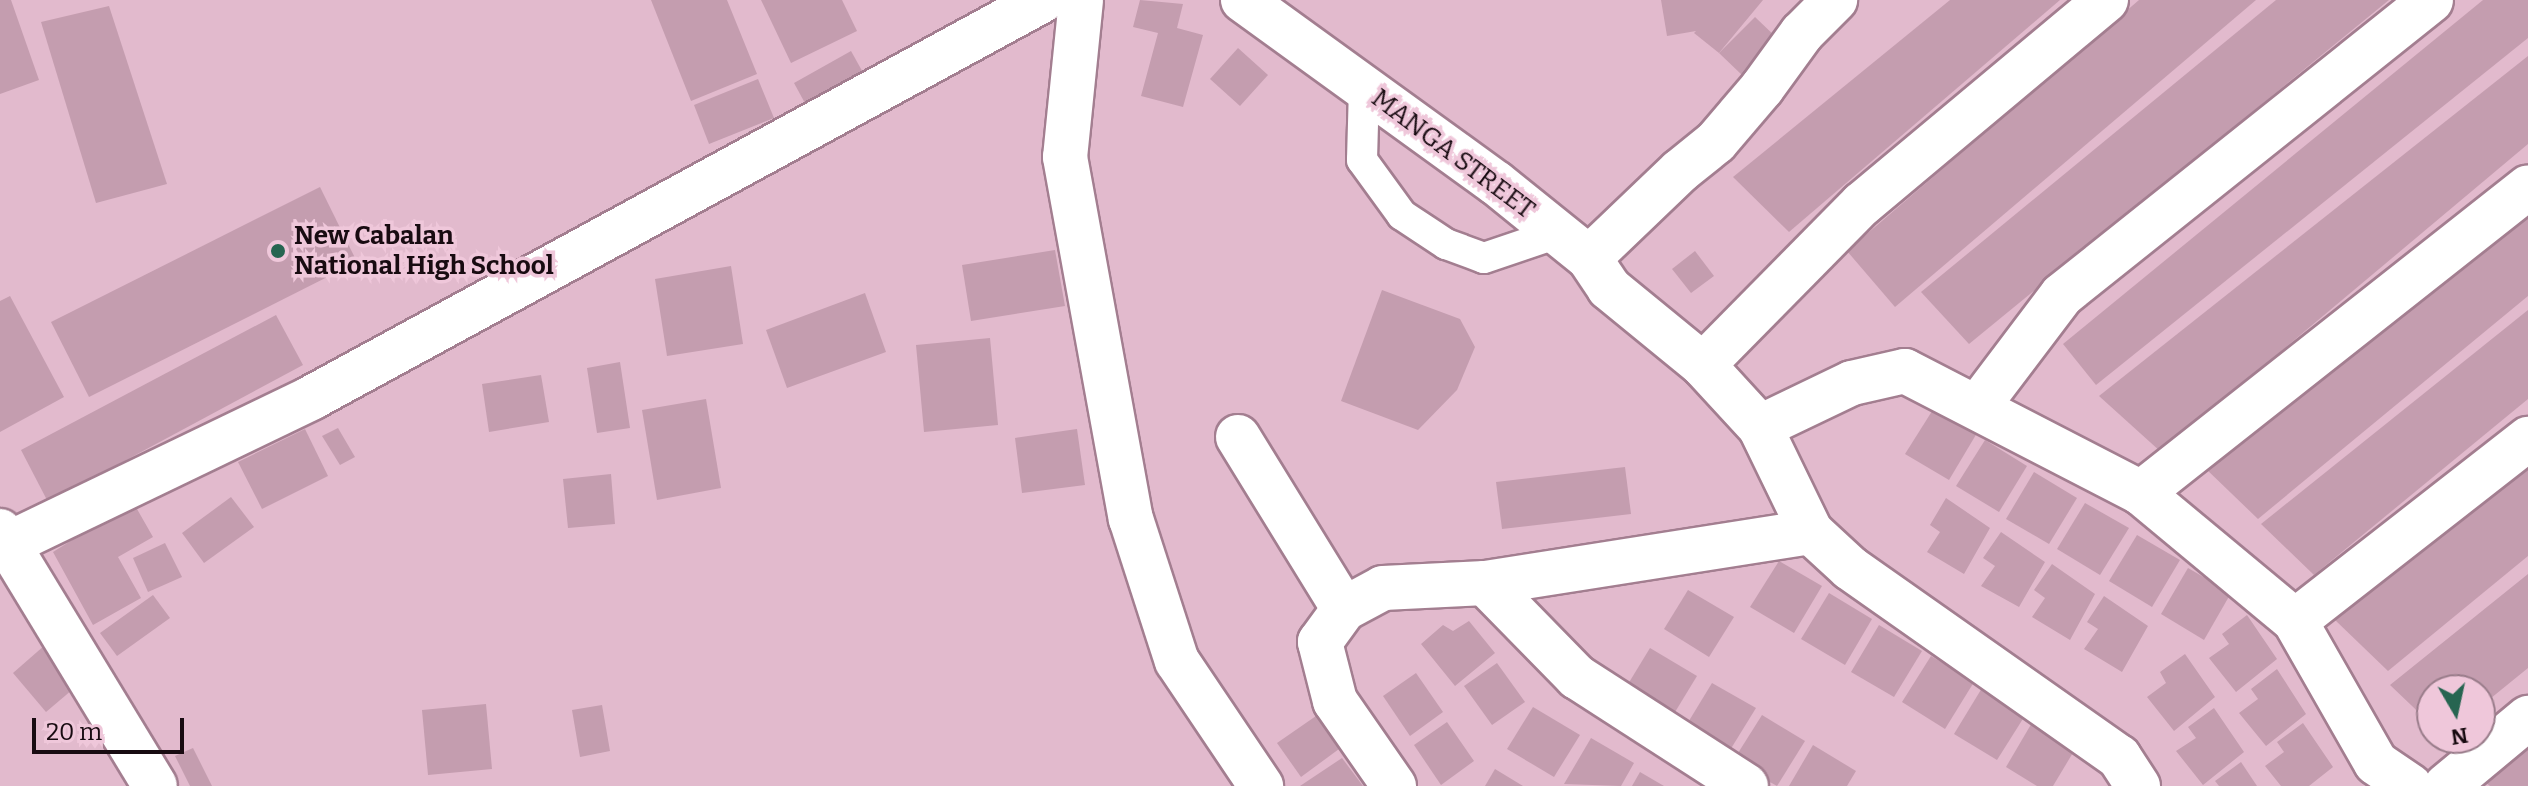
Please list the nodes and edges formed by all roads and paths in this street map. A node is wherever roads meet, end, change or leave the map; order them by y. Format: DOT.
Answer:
graph roads {
  1 [pos="1043,0"];
  2 [pos="1081,0"];
  3 [pos="1243,0"];
  4 [pos="1835,0"];
  5 [pos="2106,0"];
  6 [pos="2431,0"];
  7 [pos="1364,88"];
  8 [pos="2528,187"];
  9 [pos="1573,246"];
  10 [pos="1703,365"];
  11 [pos="1978,406"];
  12 [pos="1760,427"];
  13 [pos="1238,437"];
  14 [pos="2528,439"];
  15 [pos="2141,493"];
  16 [pos="1811,532"];
  17 [pos="4,538"];
  18 [pos="1485,583"];
  19 [pos="1344,609"];
  20 [pos="2295,621"];
  21 [pos="2528,718"];
  22 [pos="155,786"];
  23 [pos="1261,786"];
  24 [pos="1394,786"];
  25 [pos="1746,786"];
  26 [pos="2138,786"];
  27 [pos="2410,786"];
  28 [pos="2446,786"];
  1 -- 17 [label="street"];
  2 -- 23 [label="street"];
  3 -- 7 [label="street, MANGA STREET"];
  4 -- 9 [label="street"];
  5 -- 10 [label="street"];
  6 -- 11 [label="street"];
  7 -- 9 [label="street, MANGA STREET"];
  7 -- 9 [label="lane"];
  8 -- 15 [label="street"];
  9 -- 10 [label="street, MANGA STREET"];
  10 -- 12 [label="street, MANGA STREET"];
  11 -- 12 [label="street"];
  11 -- 15 [label="street"];
  12 -- 16 [label="street, MANGA STREET"];
  13 -- 19 [label="street"];
  14 -- 20 [label="street"];
  15 -- 20 [label="street"];
  16 -- 18 [label="street"];
  16 -- 26 [label="street"];
  17 -- 22 [label="street"];
  18 -- 19 [label="street"];
  18 -- 25 [label="street"];
  19 -- 24 [label="street"];
  20 -- 27 [label="street"];
  21 -- 28 [label="street"];
}
